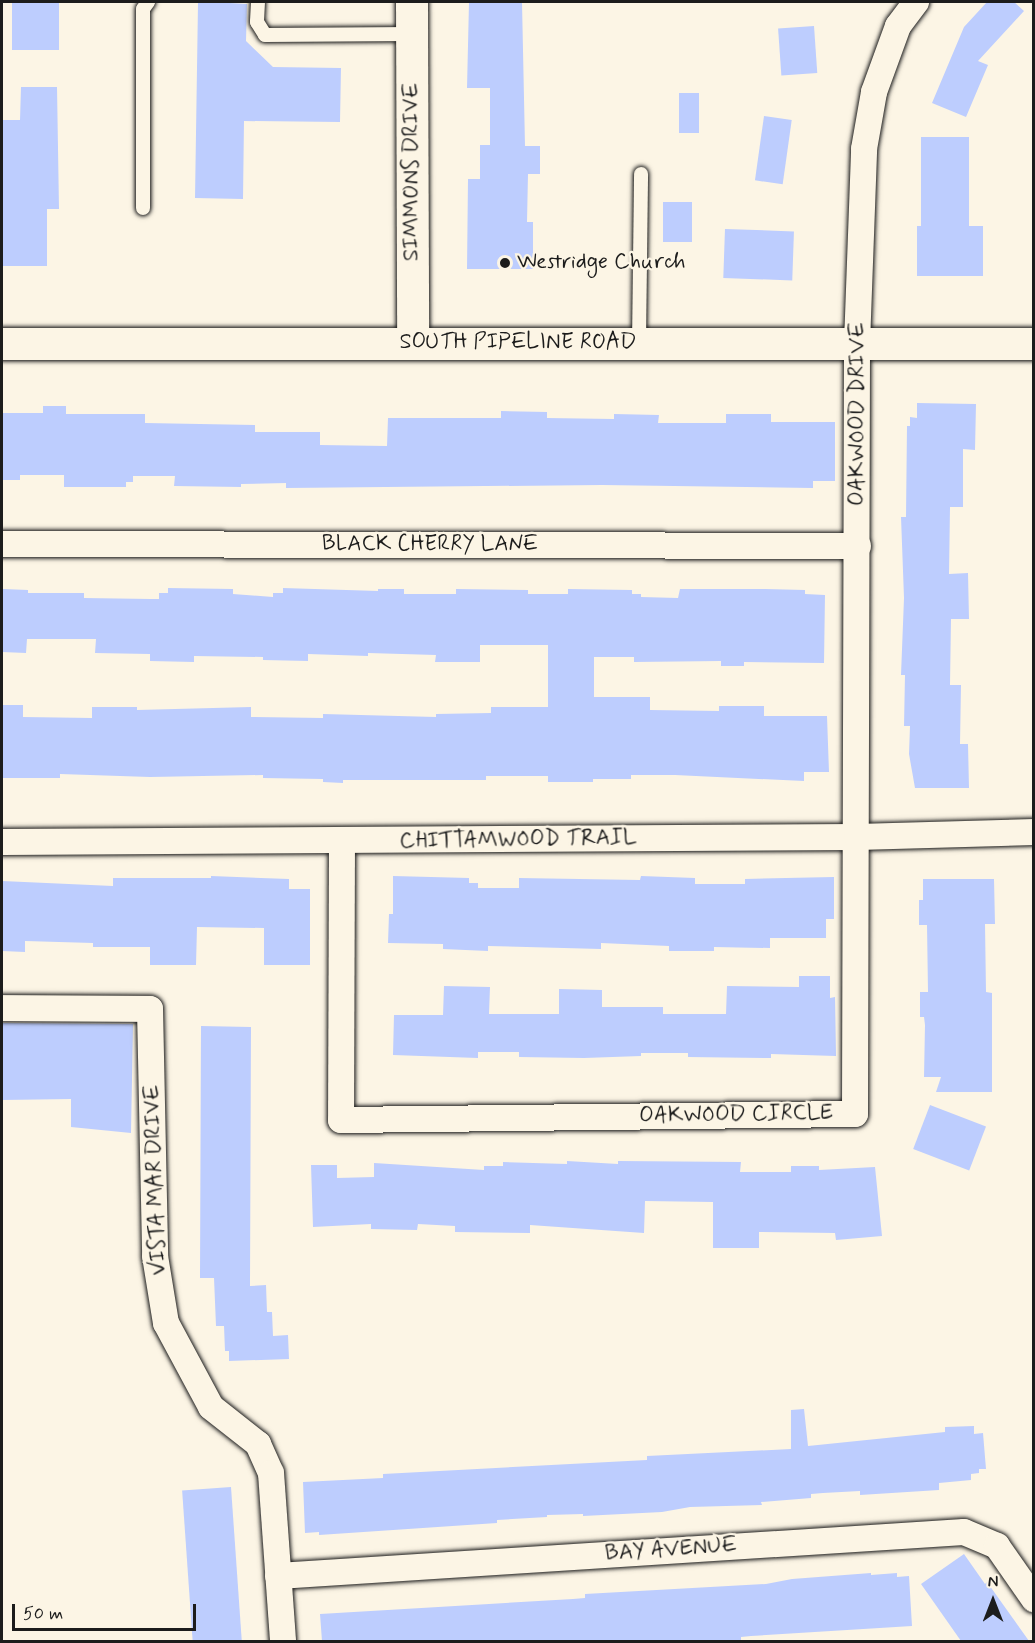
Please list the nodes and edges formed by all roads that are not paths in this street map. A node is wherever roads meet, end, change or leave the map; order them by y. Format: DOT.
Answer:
graph roads {
  1 [pos="148,2"];
  2 [pos="258,2"];
  3 [pos="412,2"];
  4 [pos="916,2"];
  5 [pos="412,33"];
  6 [pos="640,174"];
  7 [pos="143,208"];
  8 [pos="413,343"];
  9 [pos="639,343"];
  10 [pos="2,344"];
  11 [pos="857,344"];
  12 [pos="1034,344"];
  13 [pos="2,544"];
  14 [pos="858,546"];
  15 [pos="1034,832"];
  16 [pos="857,837"];
  17 [pos="342,841"];
  18 [pos="2,842"];
  19 [pos="2,1008"];
  20 [pos="278,1576"];
  21 [pos="1034,1599"];
  22 [pos="283,1641"];
  1 -- 7 [label="lane"];
  2 -- 5 [label="lane"];
  3 -- 5 [label="street, SIMMONS DRIVE"];
  4 -- 11 [label="street, OAKWOOD DRIVE"];
  5 -- 8 [label="street, SIMMONS DRIVE"];
  6 -- 9 [label="lane"];
  8 -- 9 [label="street, SOUTH PIPELINE ROAD"];
  8 -- 10 [label="street, SOUTH PIPELINE ROAD"];
  9 -- 11 [label="street, SOUTH PIPELINE ROAD"];
  11 -- 12 [label="street, SOUTH PIPELINE ROAD"];
  11 -- 14 [label="street, OAKWOOD DRIVE"];
  13 -- 14 [label="street, BLACK CHERRY LANE"];
  14 -- 16 [label="street, OAKWOOD DRIVE"];
  15 -- 16 [label="street, CHITTAMWOOD TRAIL"];
  16 -- 17 [label="street, CHITTAMWOOD TRAIL"];
  16 -- 17 [label="street, OAKWOOD CIRCLE"];
  17 -- 18 [label="street, CHITTAMWOOD TRAIL"];
  19 -- 20 [label="street, VISTA MAR DRIVE"];
  20 -- 21 [label="street, BAY AVENUE"];
  20 -- 22 [label="street, VISTA MAR DRIVE"];
}
